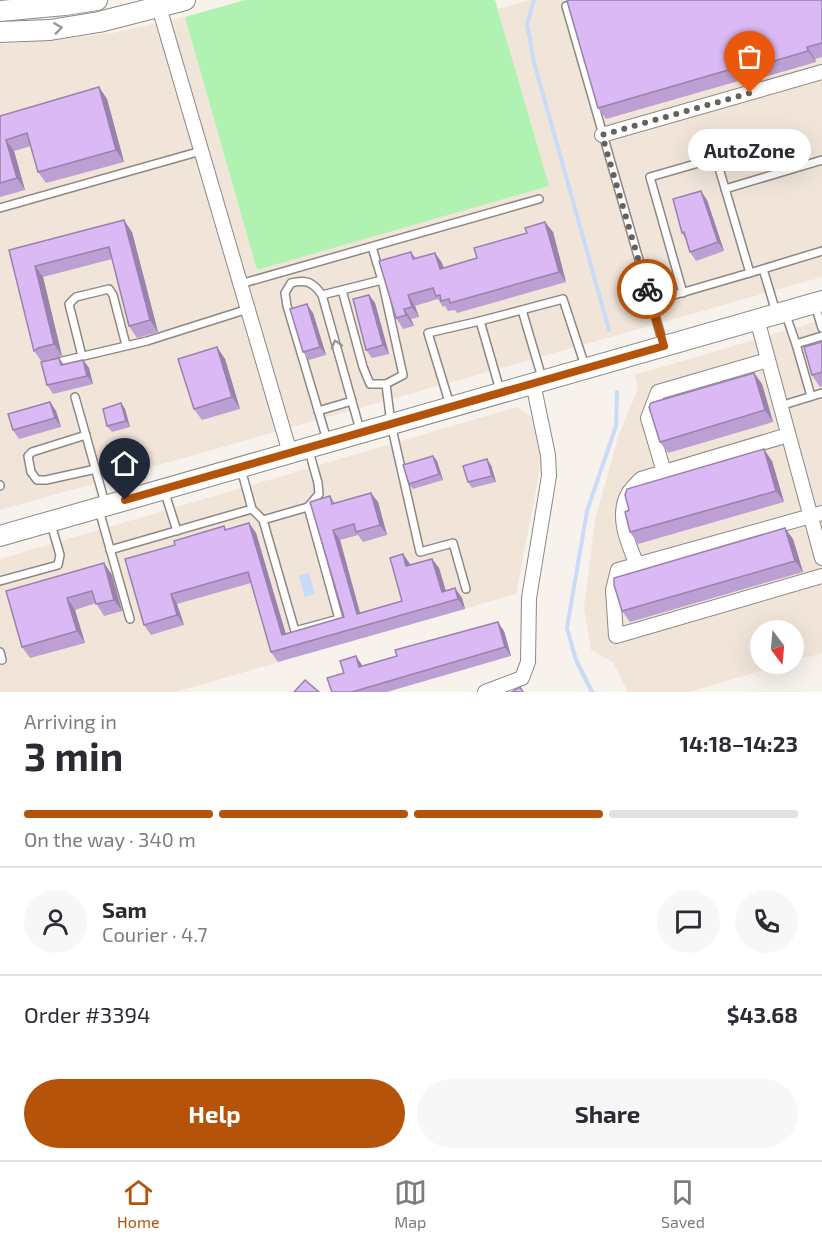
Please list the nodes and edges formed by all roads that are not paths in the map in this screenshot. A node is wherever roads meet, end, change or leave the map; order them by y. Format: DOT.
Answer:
graph roads {
  1 [pos="97,0"];
  2 [pos="185,0"];
  3 [pos="587,0"];
  4 [pos="158,4"];
  5 [pos="0,11"];
  6 [pos="0,32"];
  7 [pos="822,72"];
  8 [pos="602,135"];
  9 [pos="201,151"];
  10 [pos="822,160"];
  11 [pos="725,189"];
  12 [pos="539,199"];
  13 [pos="0,208"];
  14 [pos="372,247"];
  15 [pos="822,252"];
  16 [pos="293,269"];
  17 [pos="763,269"];
  18 [pos="750,273"];
  19 [pos="382,280"];
  20 [pos="297,282"];
  21 [pos="240,284"];
  22 [pos="342,290"];
  23 [pos="683,292"];
  24 [pos="322,296"];
  25 [pos="650,302"];
  26 [pos="818,302"];
  27 [pos="248,309"];
  28 [pos="522,310"];
  29 [pos="781,312"];
  30 [pos="757,319"];
  31 [pos="480,321"];
  32 [pos="822,327"];
  33 [pos="822,336"];
  34 [pos="795,344"];
  35 [pos="126,345"];
  36 [pos="664,346"];
  37 [pos="82,356"];
  38 [pos="768,360"];
  39 [pos="47,365"];
  40 [pos="586,368"];
  41 [pos="538,382"];
  42 [pos="386,384"];
  43 [pos="501,393"];
  44 [pos="822,393"];
  45 [pos="811,396"];
  46 [pos="75,397"];
  47 [pos="352,401"];
  48 [pos="780,406"];
  49 [pos="451,407"];
  50 [pos="318,411"];
  51 [pos="391,424"];
  52 [pos="361,433"];
  53 [pos="86,435"];
  54 [pos="788,435"];
  55 [pos="309,448"];
  56 [pos="240,467"];
  57 [pos="96,469"];
  58 [pos="664,472"];
  59 [pos="164,489"];
  60 [pos="102,507"];
  61 [pos="308,507"];
  62 [pos="252,509"];
  63 [pos="816,515"];
  64 [pos="263,520"];
  65 [pos="51,521"];
  66 [pos="177,531"];
  67 [pos="1,532"];
  68 [pos="110,550"];
  69 [pos="822,558"];
  70 [pos="637,565"];
  71 [pos="822,576"];
  72 [pos="0,581"];
  73 [pos="466,588"];
  74 [pos="130,619"];
  75 [pos="0,652"];
  76 [pos="2,660"];
  77 [pos="484,692"];
  1 -- 5 [label="main road"];
  2 -- 4 [label="main road"];
  3 -- 8 [label="lane"];
  6 -- 4 [label="main road, one-way"];
  4 -- 9 [label="street"];
  7 -- 8 [label="street"];
  8 -- 25 [label="lane"];
  9 -- 13 [label="lane"];
  9 -- 21 [label="street"];
  10 -- 11 [label="lane"];
  11 -- 18 [label="lane"];
  11 -- 23 [label="lane"];
  12 -- 14 [label="lane"];
  14 -- 16 [label="lane"];
  14 -- 19 [label="lane"];
  15 -- 17 [label="lane"];
  16 -- 20 [label="lane"];
  16 -- 21 [label="lane"];
  17 -- 18 [label="lane"];
  17 -- 29 [label="lane"];
  18 -- 23 [label="lane"];
  19 -- 22 [label="lane"];
  19 -- 42 [label="lane"];
  20 -- 24 [label="lane"];
  20 -- 50 [label="lane"];
  21 -- 27 [label="street"];
  22 -- 24 [label="lane"];
  22 -- 42 [label="lane"];
  23 -- 25 [label="lane"];
  47 -- 24 [label="lane, one-way"];
  25 -- 36 [label="lane"];
  26 -- 29 [label="main road"];
  26 -- 32 [label="lane"];
  27 -- 35 [label="lane"];
  27 -- 55 [label="street"];
  28 -- 31 [label="lane"];
  28 -- 40 [label="lane"];
  28 -- 41 [label="lane"];
  29 -- 30 [label="main road"];
  29 -- 34 [label="lane"];
  30 -- 36 [label="main road"];
  30 -- 38 [label="street"];
  31 -- 43 [label="lane"];
  31 -- 49 [label="lane"];
  33 -- 34 [label="lane"];
  34 -- 45 [label="lane"];
  35 -- 37 [label="lane"];
  35 -- 37 [label="lane"];
  36 -- 40 [label="main road"];
  37 -- 39 [label="lane"];
  38 -- 48 [label="street"];
  38 -- 58 [label="street"];
  40 -- 41 [label="main road"];
  41 -- 43 [label="main road"];
  41 -- 77 [label="street"];
  42 -- 51 [label="lane"];
  43 -- 49 [label="main road"];
  44 -- 45 [label="lane"];
  45 -- 48 [label="lane"];
  46 -- 53 [label="lane"];
  47 -- 50 [label="lane"];
  47 -- 52 [label="lane"];
  48 -- 54 [label="street"];
  49 -- 51 [label="main road"];
  50 -- 55 [label="lane"];
  51 -- 52 [label="main road"];
  51 -- 73 [label="lane"];
  52 -- 55 [label="main road"];
  53 -- 57 [label="lane"];
  53 -- 57 [label="lane"];
  54 -- 58 [label="street"];
  54 -- 63 [label="street"];
  55 -- 56 [label="main road"];
  55 -- 61 [label="lane"];
  56 -- 59 [label="main road"];
  56 -- 62 [label="lane"];
  57 -- 60 [label="lane"];
  58 -- 70 [label="street"];
  59 -- 60 [label="main road"];
  59 -- 66 [label="lane"];
  60 -- 65 [label="main road"];
  60 -- 68 [label="lane"];
  61 -- 64 [label="lane"];
  61 -- 64 [label="lane"];
  62 -- 64 [label="lane"];
  62 -- 66 [label="lane"];
  63 -- 69 [label="street"];
  63 -- 70 [label="street"];
  65 -- 67 [label="main road"];
  65 -- 72 [label="lane"];
  66 -- 68 [label="lane"];
  68 -- 74 [label="lane"];
  70 -- 71 [label="street"];
  75 -- 76 [label="lane"];
}
